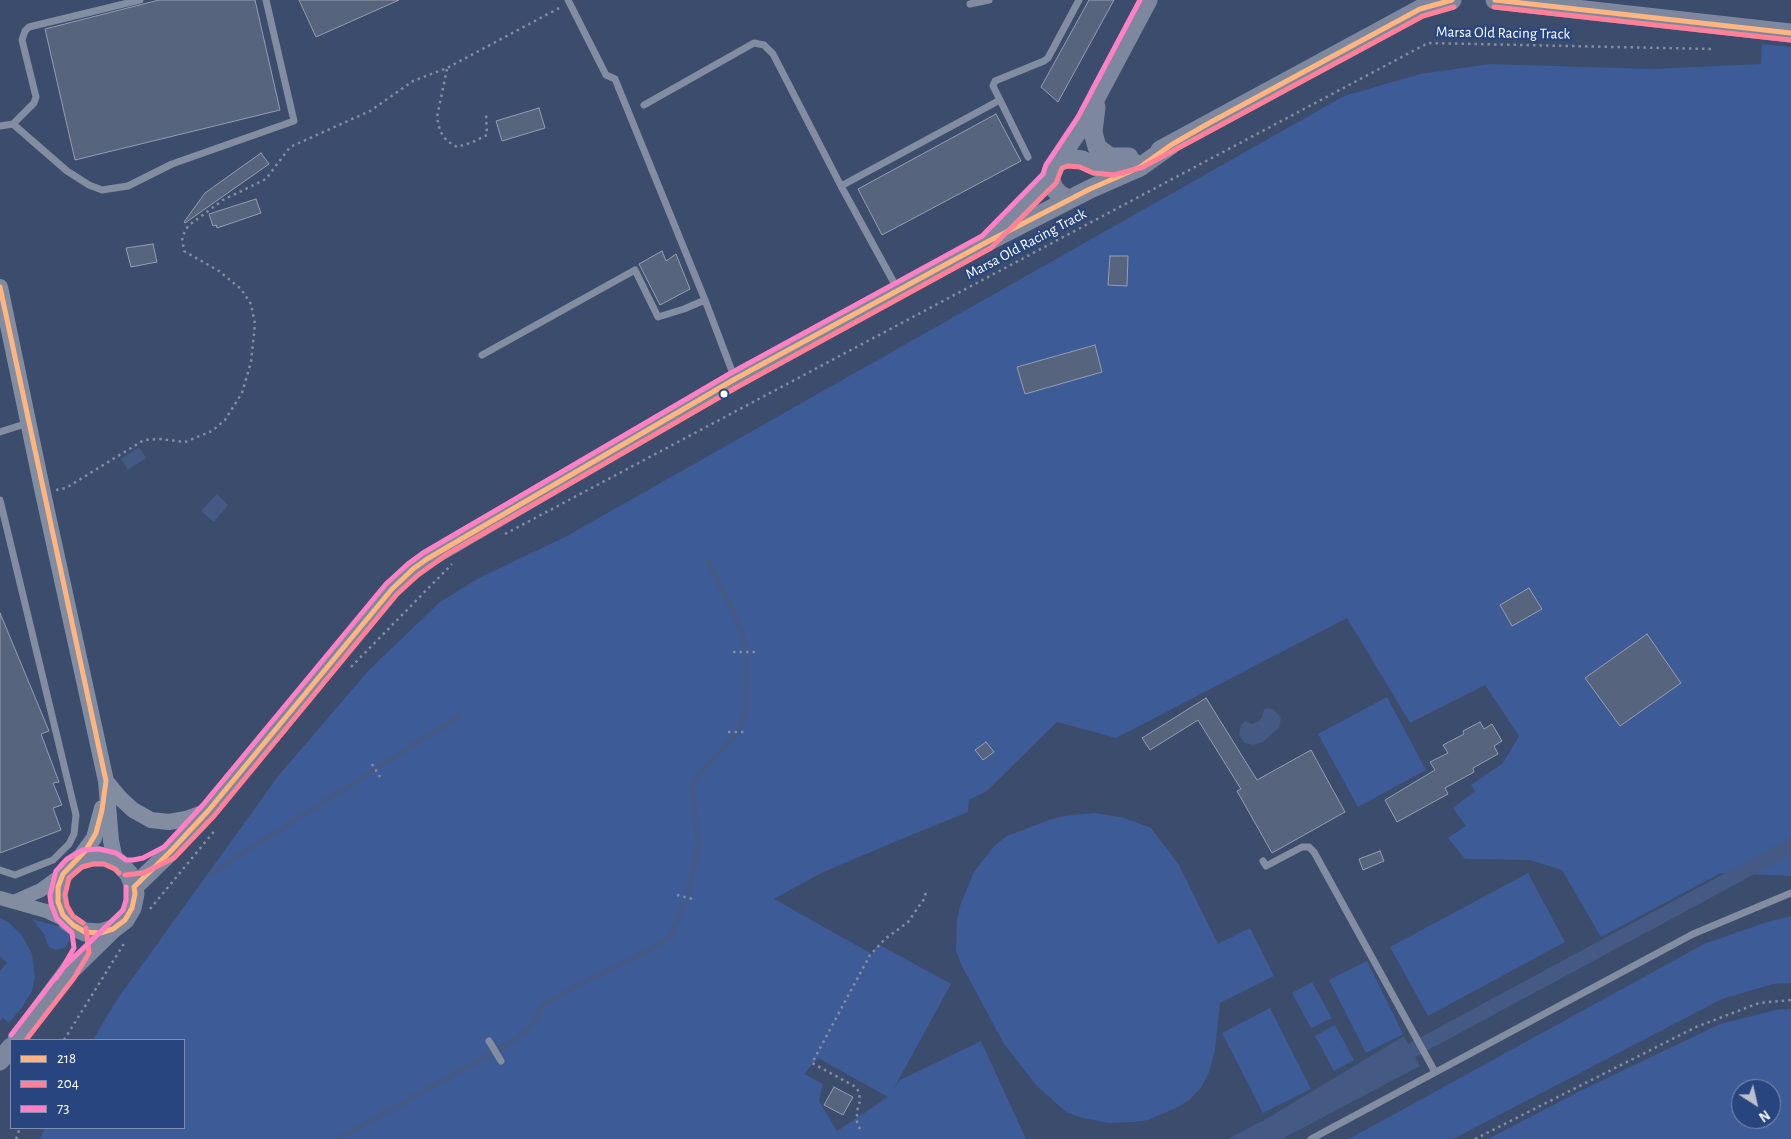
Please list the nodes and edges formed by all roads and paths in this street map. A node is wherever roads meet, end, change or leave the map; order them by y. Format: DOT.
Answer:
graph roads {
  1 [pos="140,0"];
  2 [pos="266,0"];
  3 [pos="989,0"];
  4 [pos="1079,0"];
  5 [pos="1148,0"];
  6 [pos="1452,0"];
  7 [pos="1495,0"];
  8 [pos="569,1"];
  9 [pos="970,4"];
  10 [pos="1791,33"];
  11 [pos="1710,49"];
  12 [pos="447,68"];
  13 [pos="1098,94"];
  14 [pos="1000,100"];
  15 [pos="644,105"];
  16 [pos="486,114"];
  17 [pos="1085,121"];
  18 [pos="1211,122"];
  19 [pos="13,124"];
  20 [pos="0,126"];
  21 [pos="1028,157"];
  22 [pos="1054,170"];
  23 [pos="1087,172"];
  24 [pos="841,186"];
  25 [pos="1069,200"];
  26 [pos="987,242"];
  27 [pos="0,287"];
  28 [pos="898,291"];
  29 [pos="705,300"];
  30 [pos="482,355"];
  31 [pos="735,379"];
  32 [pos="28,423"];
  33 [pos="0,432"];
  34 [pos="43,493"];
  35 [pos="0,500"];
  36 [pos="501,536"];
  37 [pos="457,560"];
  38 [pos="733,652"];
  39 [pos="758,652"];
  40 [pos="348,669"];
  41 [pos="728,732"];
  42 [pos="746,732"];
  43 [pos="372,764"];
  44 [pos="380,777"];
  45 [pos="106,781"];
  46 [pos="213,819"];
  47 [pos="169,853"];
  48 [pos="78,860"];
  49 [pos="1263,861"];
  50 [pos="122,866"];
  51 [pos="0,870"];
  52 [pos="63,874"];
  53 [pos="134,887"];
  54 [pos="927,889"];
  55 [pos="1791,893"];
  56 [pos="677,895"];
  57 [pos="7,900"];
  58 [pos="696,900"];
  59 [pos="150,909"];
  60 [pos="73,925"];
  61 [pos="120,934"];
  62 [pos="68,973"];
  63 [pos="1791,1000"];
  64 [pos="18,1039"];
  65 [pos="65,1039"];
  66 [pos="488,1041"];
  67 [pos="10,1048"];
  68 [pos="0,1061"];
  69 [pos="501,1061"];
  70 [pos="1435,1072"];
  71 [pos="860,1129"];
  72 [pos="1311,1139"];
  73 [pos="1475,1139"];
  1 -- 19 [label="lane"];
  2 -- 19 [label="lane"];
  3 -- 9 [label="lane"];
  4 -- 14 [label="lane"];
  5 -- 13 [label="main road"];
  6 -- 18 [label="main road"];
  7 -- 10 [label="main road"];
  8 -- 12 [label="path"];
  8 -- 29 [label="lane"];
  11 -- 36 [label="path, Marsa Old Racing Track"];
  12 -- 16 [label="path"];
  12 -- 34 [label="path"];
  13 -- 17 [label="main road"];
  13 -- 18 [label="main road"];
  14 -- 21 [label="lane"];
  14 -- 24 [label="lane"];
  15 -- 24 [label="lane"];
  17 -- 22 [label="main road"];
  17 -- 23 [label="main road"];
  18 -- 23 [label="main road"];
  19 -- 20 [label="lane"];
  22 -- 23 [label="main road"];
  22 -- 25 [label="main road"];
  22 -- 26 [label="main road"];
  23 -- 25 [label="main road"];
  24 -- 28 [label="lane"];
  25 -- 26 [label="main road"];
  26 -- 28 [label="main road"];
  27 -- 32 [label="street"];
  28 -- 31 [label="main road"];
  29 -- 30 [label="lane"];
  29 -- 31 [label="lane"];
  31 -- 46 [label="main road"];
  32 -- 33 [label="lane"];
  32 -- 34 [label="street"];
  34 -- 45 [label="street"];
  35 -- 51 [label="lane"];
  37 -- 40 [label="path"];
  38 -- 39 [label="path"];
  41 -- 42 [label="path"];
  43 -- 44 [label="path"];
  45 -- 46 [label="street"];
  45 -- 48 [label="street"];
  45 -- 50 [label="street"];
  46 -- 47 [label="main road"];
  46 -- 59 [label="path"];
  47 -- 50 [label="main road"];
  47 -- 53 [label="main road"];
  48 -- 50 [label="main road"];
  48 -- 52 [label="main road"];
  49 -- 70 [label="lane"];
  50 -- 53 [label="main road"];
  52 -- 57 [label="street"];
  52 -- 60 [label="main road"];
  53 -- 61 [label="main road"];
  54 -- 71 [label="path"];
  55 -- 70 [label="lane"];
  56 -- 58 [label="path"];
  57 -- 60 [label="street"];
  60 -- 61 [label="main road"];
  60 -- 62 [label="main road"];
  61 -- 62 [label="main road"];
  61 -- 65 [label="path"];
  62 -- 64 [label="main road"];
  63 -- 73 [label="path"];
  66 -- 69 [label="lane"];
  67 -- 68 [label="main road"];
  70 -- 72 [label="lane"];
}
